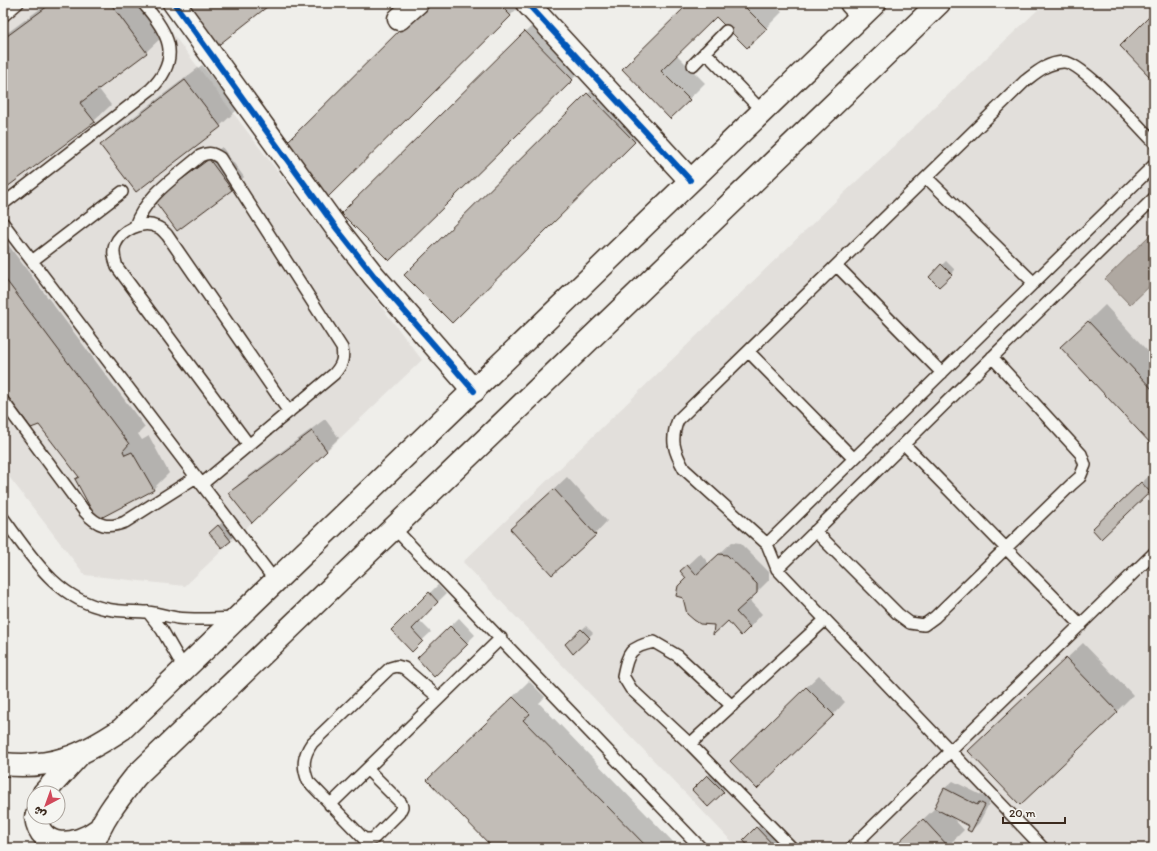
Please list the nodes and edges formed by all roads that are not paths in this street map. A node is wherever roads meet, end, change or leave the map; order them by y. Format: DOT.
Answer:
graph roads {
  1 [pos="18,3"];
  2 [pos="143,3"];
  3 [pos="174,3"];
  4 [pos="417,3"];
  5 [pos="527,3"];
  6 [pos="939,3"];
  7 [pos="863,7"];
  8 [pos="3,16"];
  9 [pos="399,20"];
  10 [pos="726,31"];
  11 [pos="705,52"];
  12 [pos="693,65"];
  13 [pos="762,110"];
  14 [pos="1154,142"];
  15 [pos="1154,165"];
  16 [pos="927,178"];
  17 [pos="690,180"];
  18 [pos="122,192"];
  19 [pos="1154,198"];
  20 [pos="3,204"];
  21 [pos="3,223"];
  22 [pos="135,226"];
  23 [pos="32,261"];
  24 [pos="837,266"];
  25 [pos="1034,283"];
  26 [pos="749,352"];
  27 [pos="992,357"];
  28 [pos="942,373"];
  29 [pos="474,391"];
  30 [pos="3,401"];
  31 [pos="289,412"];
  32 [pos="904,444"];
  33 [pos="249,445"];
  34 [pos="854,459"];
  35 [pos="199,480"];
  36 [pos="3,518"];
  37 [pos="394,528"];
  38 [pos="815,531"];
  39 [pos="768,544"];
  40 [pos="1006,548"];
  41 [pos="1154,553"];
  42 [pos="777,569"];
  43 [pos="276,582"];
  44 [pos="148,612"];
  45 [pos="237,618"];
  46 [pos="825,620"];
  47 [pos="1081,625"];
  48 [pos="501,638"];
  49 [pos="185,670"];
  50 [pos="439,698"];
  51 [pos="732,706"];
  52 [pos="690,744"];
  53 [pos="951,752"];
  54 [pos="79,755"];
  55 [pos="3,764"];
  56 [pos="367,769"];
  57 [pos="51,785"];
  58 [pos="330,805"];
  59 [pos="38,825"];
  60 [pos="95,839"];
  61 [pos="701,848"];
  62 [pos="792,848"];
  63 [pos="851,848"];
  64 [pos="1043,848"];
  1 -- 8 [label="lane"];
  2 -- 20 [label="lane"];
  3 -- 29 [label="main road"];
  4 -- 9 [label="main road"];
  5 -- 17 [label="main road"];
  6 -- 37 [label="main road"];
  7 -- 13 [label="main road"];
  10 -- 11 [label="lane"];
  11 -- 12 [label="lane"];
  11 -- 13 [label="lane"];
  13 -- 17 [label="main road"];
  14 -- 16 [label="lane"];
  15 -- 25 [label="lane"];
  16 -- 24 [label="lane"];
  16 -- 25 [label="lane"];
  17 -- 29 [label="main road"];
  18 -- 23 [label="lane"];
  19 -- 27 [label="lane"];
  21 -- 23 [label="lane"];
  22 -- 31 [label="lane"];
  22 -- 31 [label="lane"];
  22 -- 33 [label="lane"];
  23 -- 35 [label="lane"];
  24 -- 26 [label="lane"];
  24 -- 28 [label="lane"];
  25 -- 28 [label="lane"];
  26 -- 34 [label="lane"];
  26 -- 39 [label="lane"];
  27 -- 32 [label="lane"];
  27 -- 40 [label="lane"];
  28 -- 34 [label="lane"];
  29 -- 43 [label="main road"];
  30 -- 35 [label="lane"];
  31 -- 33 [label="lane"];
  32 -- 38 [label="lane"];
  32 -- 40 [label="lane"];
  33 -- 35 [label="lane"];
  34 -- 39 [label="lane"];
  35 -- 43 [label="lane"];
  36 -- 44 [label="lane"];
  37 -- 48 [label="lane"];
  37 -- 60 [label="main road"];
  38 -- 40 [label="lane"];
  38 -- 42 [label="lane"];
  39 -- 42 [label="lane"];
  40 -- 47 [label="lane"];
  41 -- 47 [label="lane"];
  42 -- 46 [label="lane"];
  43 -- 45 [label="main road"];
  44 -- 45 [label="lane"];
  44 -- 49 [label="lane"];
  45 -- 49 [label="main road"];
  46 -- 51 [label="lane"];
  46 -- 53 [label="lane"];
  47 -- 53 [label="lane"];
  48 -- 50 [label="lane"];
  48 -- 61 [label="lane"];
  49 -- 54 [label="main road"];
  50 -- 56 [label="lane"];
  50 -- 58 [label="lane"];
  51 -- 52 [label="lane"];
  51 -- 52 [label="lane"];
  52 -- 62 [label="lane"];
  53 -- 63 [label="lane"];
  53 -- 64 [label="lane"];
  54 -- 55 [label="main road"];
  54 -- 57 [label="main road"];
  56 -- 58 [label="lane"];
  56 -- 58 [label="lane"];
  59 -- 60 [label="main road"];
}
